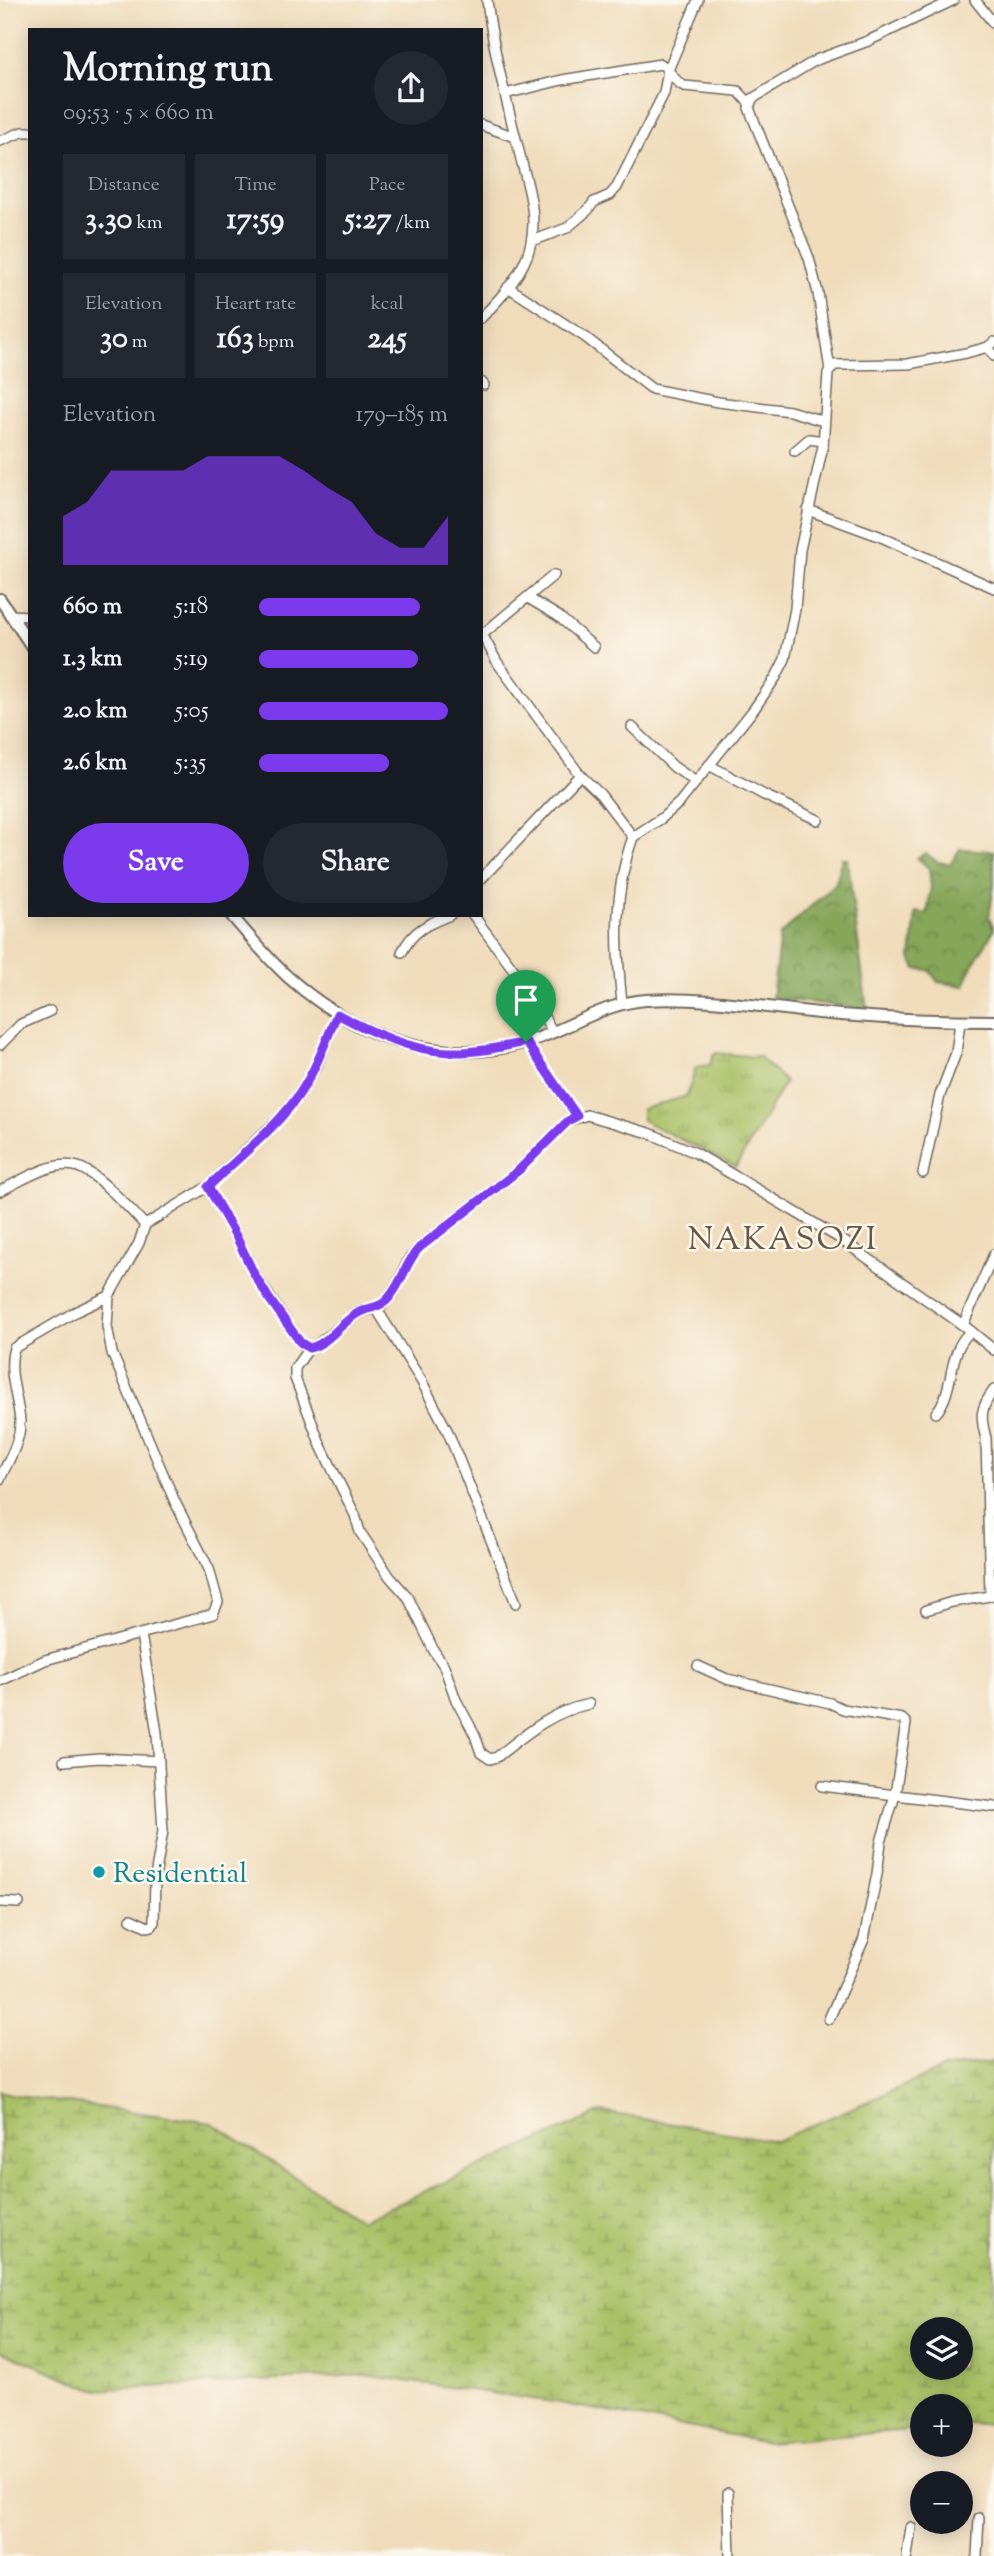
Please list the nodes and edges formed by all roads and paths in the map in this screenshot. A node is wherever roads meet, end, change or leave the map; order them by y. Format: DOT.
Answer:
graph roads {
  1 [pos="487,0"];
  2 [pos="698,0"];
  3 [pos="954,0"];
  4 [pos="975,0"];
  5 [pos="994,24"];
  6 [pos="668,70"];
  7 [pos="505,94"];
  8 [pos="750,104"];
  9 [pos="483,126"];
  10 [pos="28,132"];
  11 [pos="515,137"];
  12 [pos="0,141"];
  13 [pos="531,241"];
  14 [pos="508,287"];
  15 [pos="483,316"];
  16 [pos="991,344"];
  17 [pos="994,356"];
  18 [pos="830,370"];
  19 [pos="823,421"];
  20 [pos="823,441"];
  21 [pos="795,451"];
  22 [pos="808,510"];
  23 [pos="554,575"];
  24 [pos="994,587"];
  25 [pos="528,598"];
  26 [pos="0,599"];
  27 [pos="10,615"];
  28 [pos="28,616"];
  29 [pos="483,632"];
  30 [pos="483,635"];
  31 [pos="28,641"];
  32 [pos="594,647"];
  33 [pos="632,727"];
  34 [pos="709,765"];
  35 [pos="580,775"];
  36 [pos="696,782"];
  37 [pos="818,820"];
  38 [pos="633,837"];
  39 [pos="483,877"];
  40 [pos="233,917"];
  41 [pos="445,917"];
  42 [pos="474,917"];
  43 [pos="402,952"];
  44 [pos="622,1003"];
  45 [pos="50,1011"];
  46 [pos="337,1014"];
  47 [pos="994,1021"];
  48 [pos="960,1022"];
  49 [pos="553,1032"];
  50 [pos="526,1042"];
  51 [pos="0,1045"];
  52 [pos="577,1116"];
  53 [pos="923,1173"];
  54 [pos="208,1187"];
  55 [pos="0,1191"];
  56 [pos="145,1225"];
  57 [pos="994,1254"];
  58 [pos="108,1296"];
  59 [pos="376,1308"];
  60 [pos="967,1328"];
  61 [pos="309,1348"];
  62 [pos="994,1350"];
  63 [pos="994,1390"];
  64 [pos="936,1413"];
  65 [pos="0,1479"];
  66 [pos="516,1603"];
  67 [pos="926,1610"];
  68 [pos="141,1634"];
  69 [pos="698,1666"];
  70 [pos="0,1681"];
  71 [pos="589,1704"];
  72 [pos="64,1761"];
  73 [pos="159,1761"];
  74 [pos="822,1786"];
  75 [pos="895,1795"];
  76 [pos="994,1807"];
  77 [pos="0,1902"];
  78 [pos="19,1903"];
  79 [pos="131,1919"];
  80 [pos="829,2020"];
  81 [pos="728,2493"];
  82 [pos="979,2518"];
  83 [pos="910,2534"];
  84 [pos="730,2556"];
  85 [pos="907,2556"];
  86 [pos="977,2556"];
  1 -- 7 [label="street"];
  2 -- 6 [label="street"];
  3 -- 8 [label="street"];
  4 -- 5 [label="street"];
  6 -- 7 [label="street"];
  6 -- 8 [label="street"];
  6 -- 13 [label="street"];
  7 -- 11 [label="street"];
  8 -- 18 [label="street"];
  9 -- 11 [label="street"];
  10 -- 12 [label="street"];
  11 -- 13 [label="street"];
  13 -- 14 [label="street"];
  14 -- 15 [label="street"];
  14 -- 19 [label="street"];
  16 -- 17 [label="street"];
  16 -- 18 [label="street"];
  18 -- 19 [label="street"];
  19 -- 20 [label="street"];
  20 -- 21 [label="street"];
  20 -- 22 [label="street"];
  22 -- 24 [label="street"];
  22 -- 34 [label="street"];
  23 -- 25 [label="street"];
  25 -- 29 [label="street"];
  25 -- 32 [label="street"];
  26 -- 27 [label="street"];
  27 -- 28 [label="street"];
  27 -- 31 [label="street"];
  30 -- 35 [label="street"];
  33 -- 36 [label="street"];
  34 -- 36 [label="street"];
  34 -- 37 [label="street"];
  35 -- 38 [label="street"];
  35 -- 39 [label="street"];
  36 -- 38 [label="street"];
  38 -- 44 [label="street"];
  40 -- 46 [label="street"];
  41 -- 43 [label="street"];
  42 -- 49 [label="street"];
  44 -- 48 [label="street"];
  44 -- 49 [label="street"];
  45 -- 51 [label="street"];
  46 -- 50 [label="street"];
  46 -- 54 [label="street"];
  47 -- 48 [label="street"];
  48 -- 53 [label="street"];
  49 -- 50 [label="street"];
  50 -- 52 [label="street"];
  52 -- 59 [label="street"];
  52 -- 60 [label="street"];
  54 -- 56 [label="street"];
  54 -- 61 [label="street"];
  55 -- 56 [label="street"];
  56 -- 58 [label="street"];
  57 -- 60 [label="street"];
  58 -- 65 [label="street"];
  58 -- 68 [label="street"];
  59 -- 61 [label="street"];
  59 -- 66 [label="street"];
  60 -- 62 [label="street"];
  60 -- 64 [label="street"];
  61 -- 71 [label="street"];
  63 -- 67 [label="street"];
  68 -- 70 [label="street"];
  68 -- 73 [label="street"];
  69 -- 75 [label="street"];
  72 -- 73 [label="street"];
  73 -- 79 [label="street"];
  74 -- 75 [label="street"];
  75 -- 76 [label="street"];
  75 -- 80 [label="street"];
  77 -- 78 [label="street"];
  81 -- 84 [label="street"];
  82 -- 86 [label="street"];
  83 -- 85 [label="street"];
}
